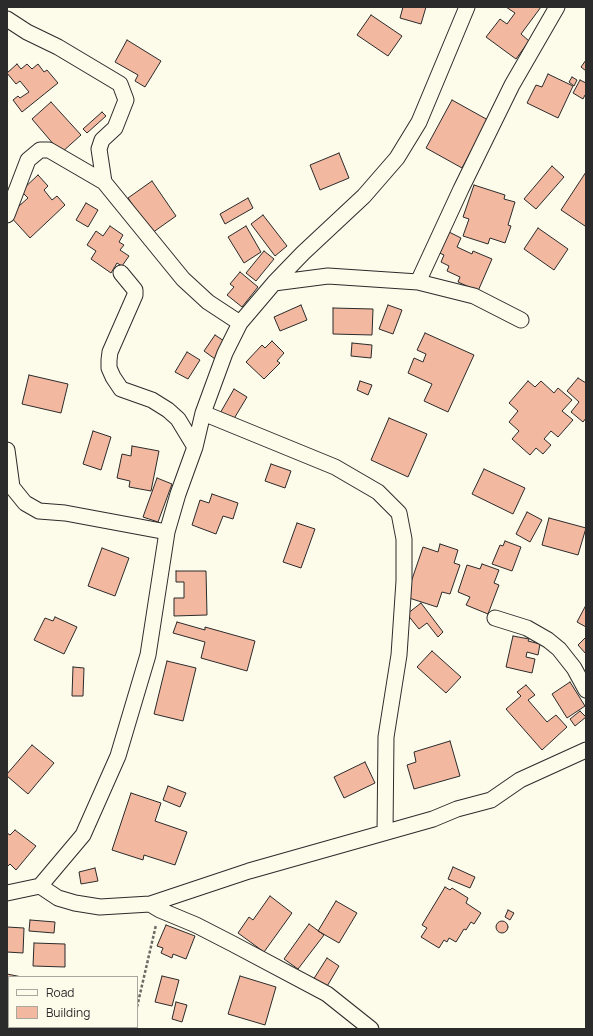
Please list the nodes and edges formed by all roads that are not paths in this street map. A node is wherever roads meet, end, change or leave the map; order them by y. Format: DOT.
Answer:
graph roads {
  1 [pos="467,7"];
  2 [pos="556,7"];
  3 [pos="7,19"];
  4 [pos="104,182"];
  5 [pos="7,215"];
  6 [pos="121,273"];
  7 [pos="418,282"];
  8 [pos="274,283"];
  9 [pos="521,320"];
  10 [pos="240,323"];
  11 [pos="204,413"];
  12 [pos="195,447"];
  13 [pos="7,450"];
  14 [pos="167,532"];
  15 [pos="495,618"];
  16 [pos="586,690"];
  17 [pos="586,750"];
  18 [pos="385,832"];
  19 [pos="40,886"];
  20 [pos="7,893"];
  21 [pos="155,907"];
  22 [pos="371,1029"];
  1 -- 8 [label="street"];
  2 -- 7 [label="street"];
  3 -- 4 [label="street"];
  4 -- 5 [label="street"];
  4 -- 10 [label="street"];
  6 -- 12 [label="street"];
  7 -- 8 [label="street"];
  7 -- 9 [label="street"];
  8 -- 10 [label="street"];
  10 -- 11 [label="street"];
  11 -- 12 [label="street"];
  11 -- 18 [label="street"];
  12 -- 14 [label="street"];
  13 -- 14 [label="street"];
  14 -- 19 [label="street"];
  15 -- 16 [label="street"];
  17 -- 18 [label="street"];
  18 -- 21 [label="street"];
  19 -- 20 [label="street"];
  19 -- 21 [label="street"];
  21 -- 22 [label="street"];
}
